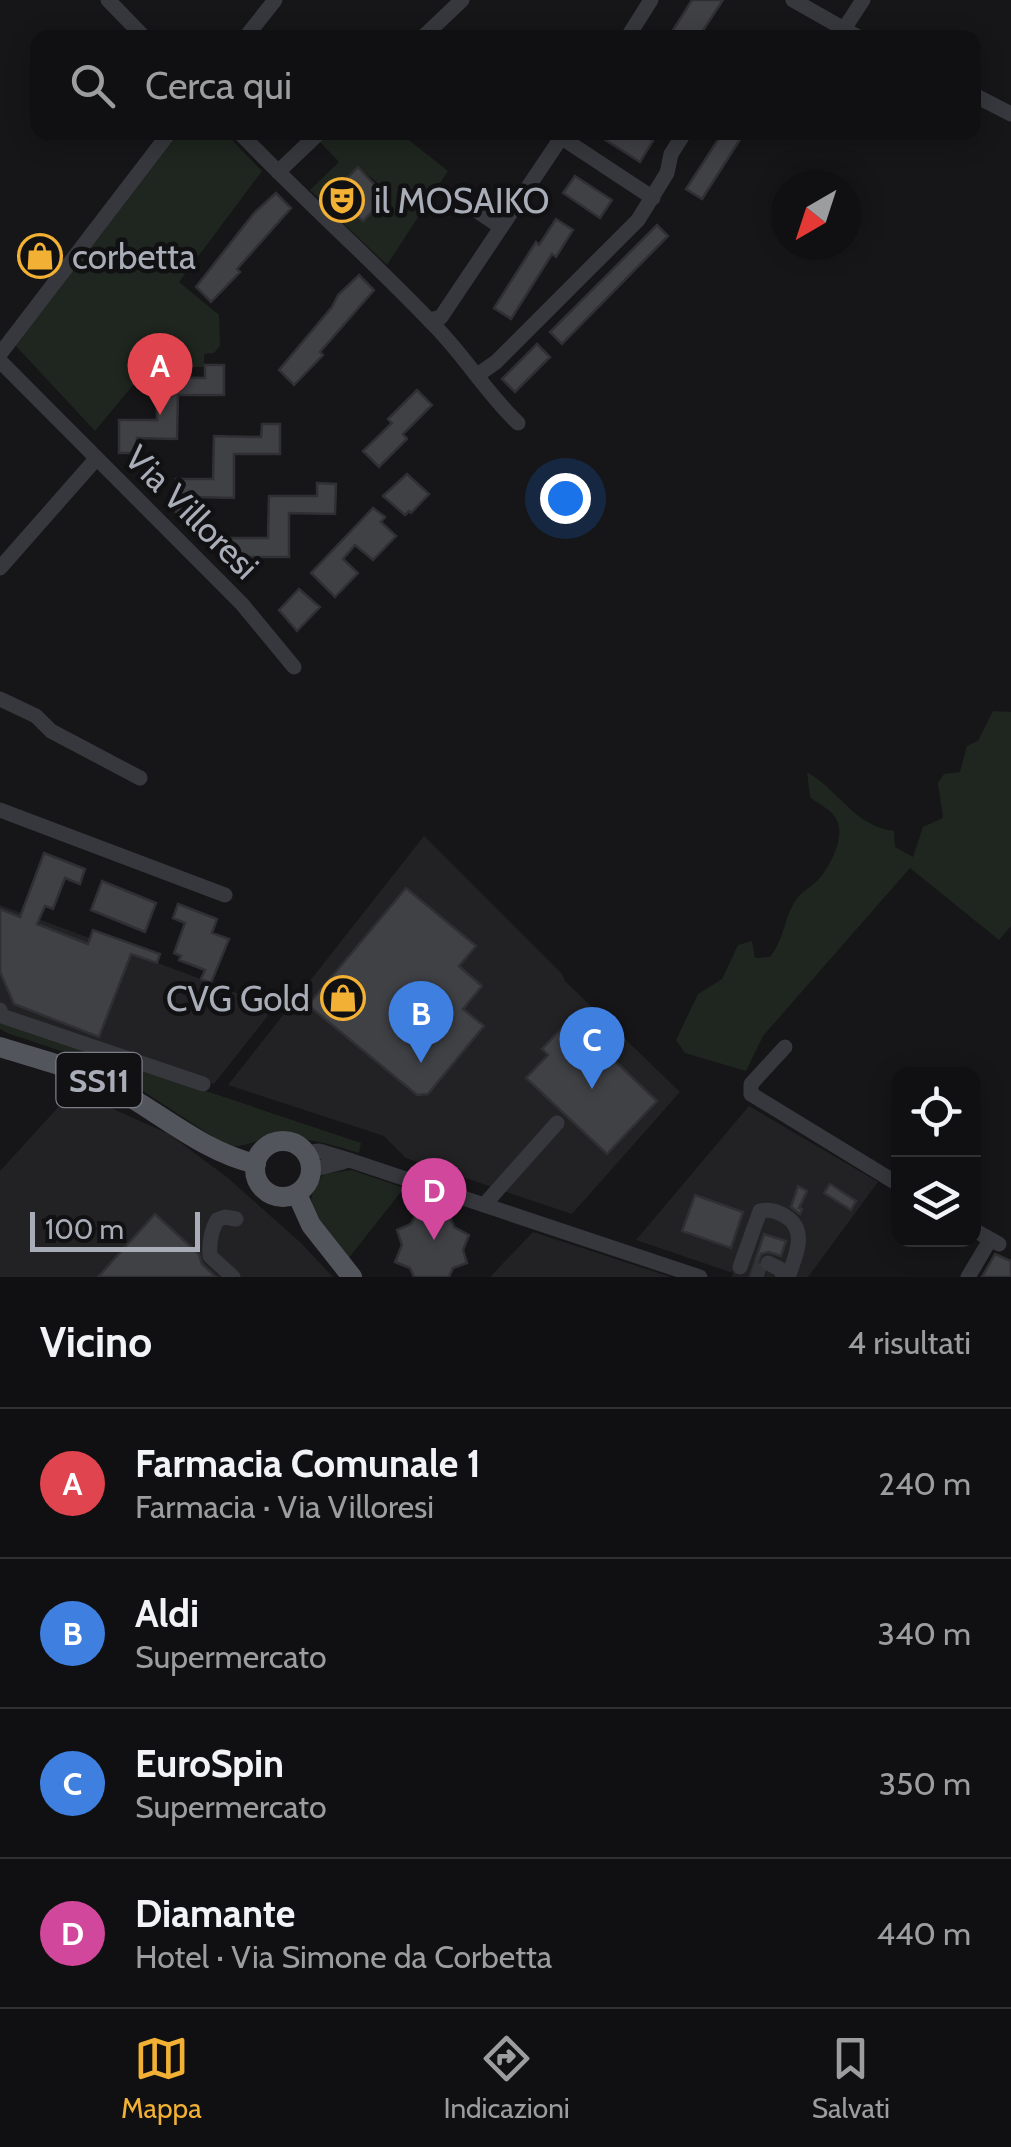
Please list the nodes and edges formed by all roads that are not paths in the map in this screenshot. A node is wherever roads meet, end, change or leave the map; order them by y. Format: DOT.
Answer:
graph roads {
  1 [pos="108,0"];
  2 [pos="275,0"];
  3 [pos="462,0"];
  4 [pos="651,0"];
  5 [pos="793,0"];
  6 [pos="863,0"];
  7 [pos="844,29"];
  8 [pos="137,30"];
  9 [pos="251,30"];
  10 [pos="430,30"];
  11 [pos="632,30"];
  12 [pos="981,99"];
  13 [pos="1011,114"];
  14 [pos="164,140"];
  15 [pos="247,140"];
  16 [pos="312,140"];
  17 [pos="561,140"];
  18 [pos="571,140"];
  19 [pos="680,140"];
  20 [pos="278,172"];
  21 [pos="652,198"];
  22 [pos="477,212"];
  23 [pos="501,227"];
  24 [pos="406,270"];
  25 [pos="394,285"];
  26 [pos="430,320"];
  27 [pos="0,358"];
  28 [pos="478,374"];
  29 [pos="518,423"];
  30 [pos="96,459"];
  31 [pos="0,568"];
  32 [pos="294,668"];
  33 [pos="0,700"];
  34 [pos="140,778"];
  35 [pos="0,810"];
  36 [pos="224,895"];
  37 [pos="0,1010"];
  38 [pos="0,1047"];
  39 [pos="785,1047"];
  40 [pos="202,1084"];
  41 [pos="557,1123"];
  42 [pos="308,1161"];
  43 [pos="256,1164"];
  44 [pos="891,1180"];
  45 [pos="297,1194"];
  46 [pos="484,1205"];
  47 [pos="236,1219"];
  48 [pos="981,1234"];
  49 [pos="756,1269"];
  50 [pos="233,1277"];
  51 [pos="352,1277"];
  52 [pos="700,1277"];
  53 [pos="786,1277"];
  54 [pos="968,1277"];
  1 -- 8 [label="street"];
  2 -- 9 [label="street"];
  3 -- 10 [label="street"];
  4 -- 11 [label="street"];
  5 -- 7 [label="street"];
  6 -- 7 [label="street"];
  12 -- 13 [label="street"];
  14 -- 27 [label="street"];
  15 -- 20 [label="street"];
  16 -- 20 [label="street"];
  17 -- 23 [label="street"];
  18 -- 21 [label="street"];
  19 -- 21 [label="street"];
  20 -- 25 [label="street"];
  21 -- 28 [label="street"];
  22 -- 23 [label="street"];
  23 -- 26 [label="street"];
  24 -- 25 [label="street"];
  25 -- 26 [label="street"];
  26 -- 28 [label="street"];
  27 -- 30 [label="street, Via Villoresi"];
  28 -- 29 [label="street"];
  30 -- 31 [label="street"];
  30 -- 32 [label="street, Via Villoresi"];
  33 -- 34 [label="street"];
  35 -- 36 [label="street"];
  37 -- 40 [label="street"];
  38 -- 43 [label="main road, SS11"];
  39 -- 44 [label="street"];
  41 -- 46 [label="street"];
  42 -- 43 [label="main road"];
  42 -- 45 [label="main road"];
  42 -- 46 [label="street"];
  43 -- 45 [label="main road, SS11"];
  45 -- 51 [label="main road"];
  46 -- 52 [label="street"];
  47 -- 50 [label="street"];
  48 -- 54 [label="street"];
  49 -- 53 [label="street"];
  49 -- 53 [label="street"];
}
